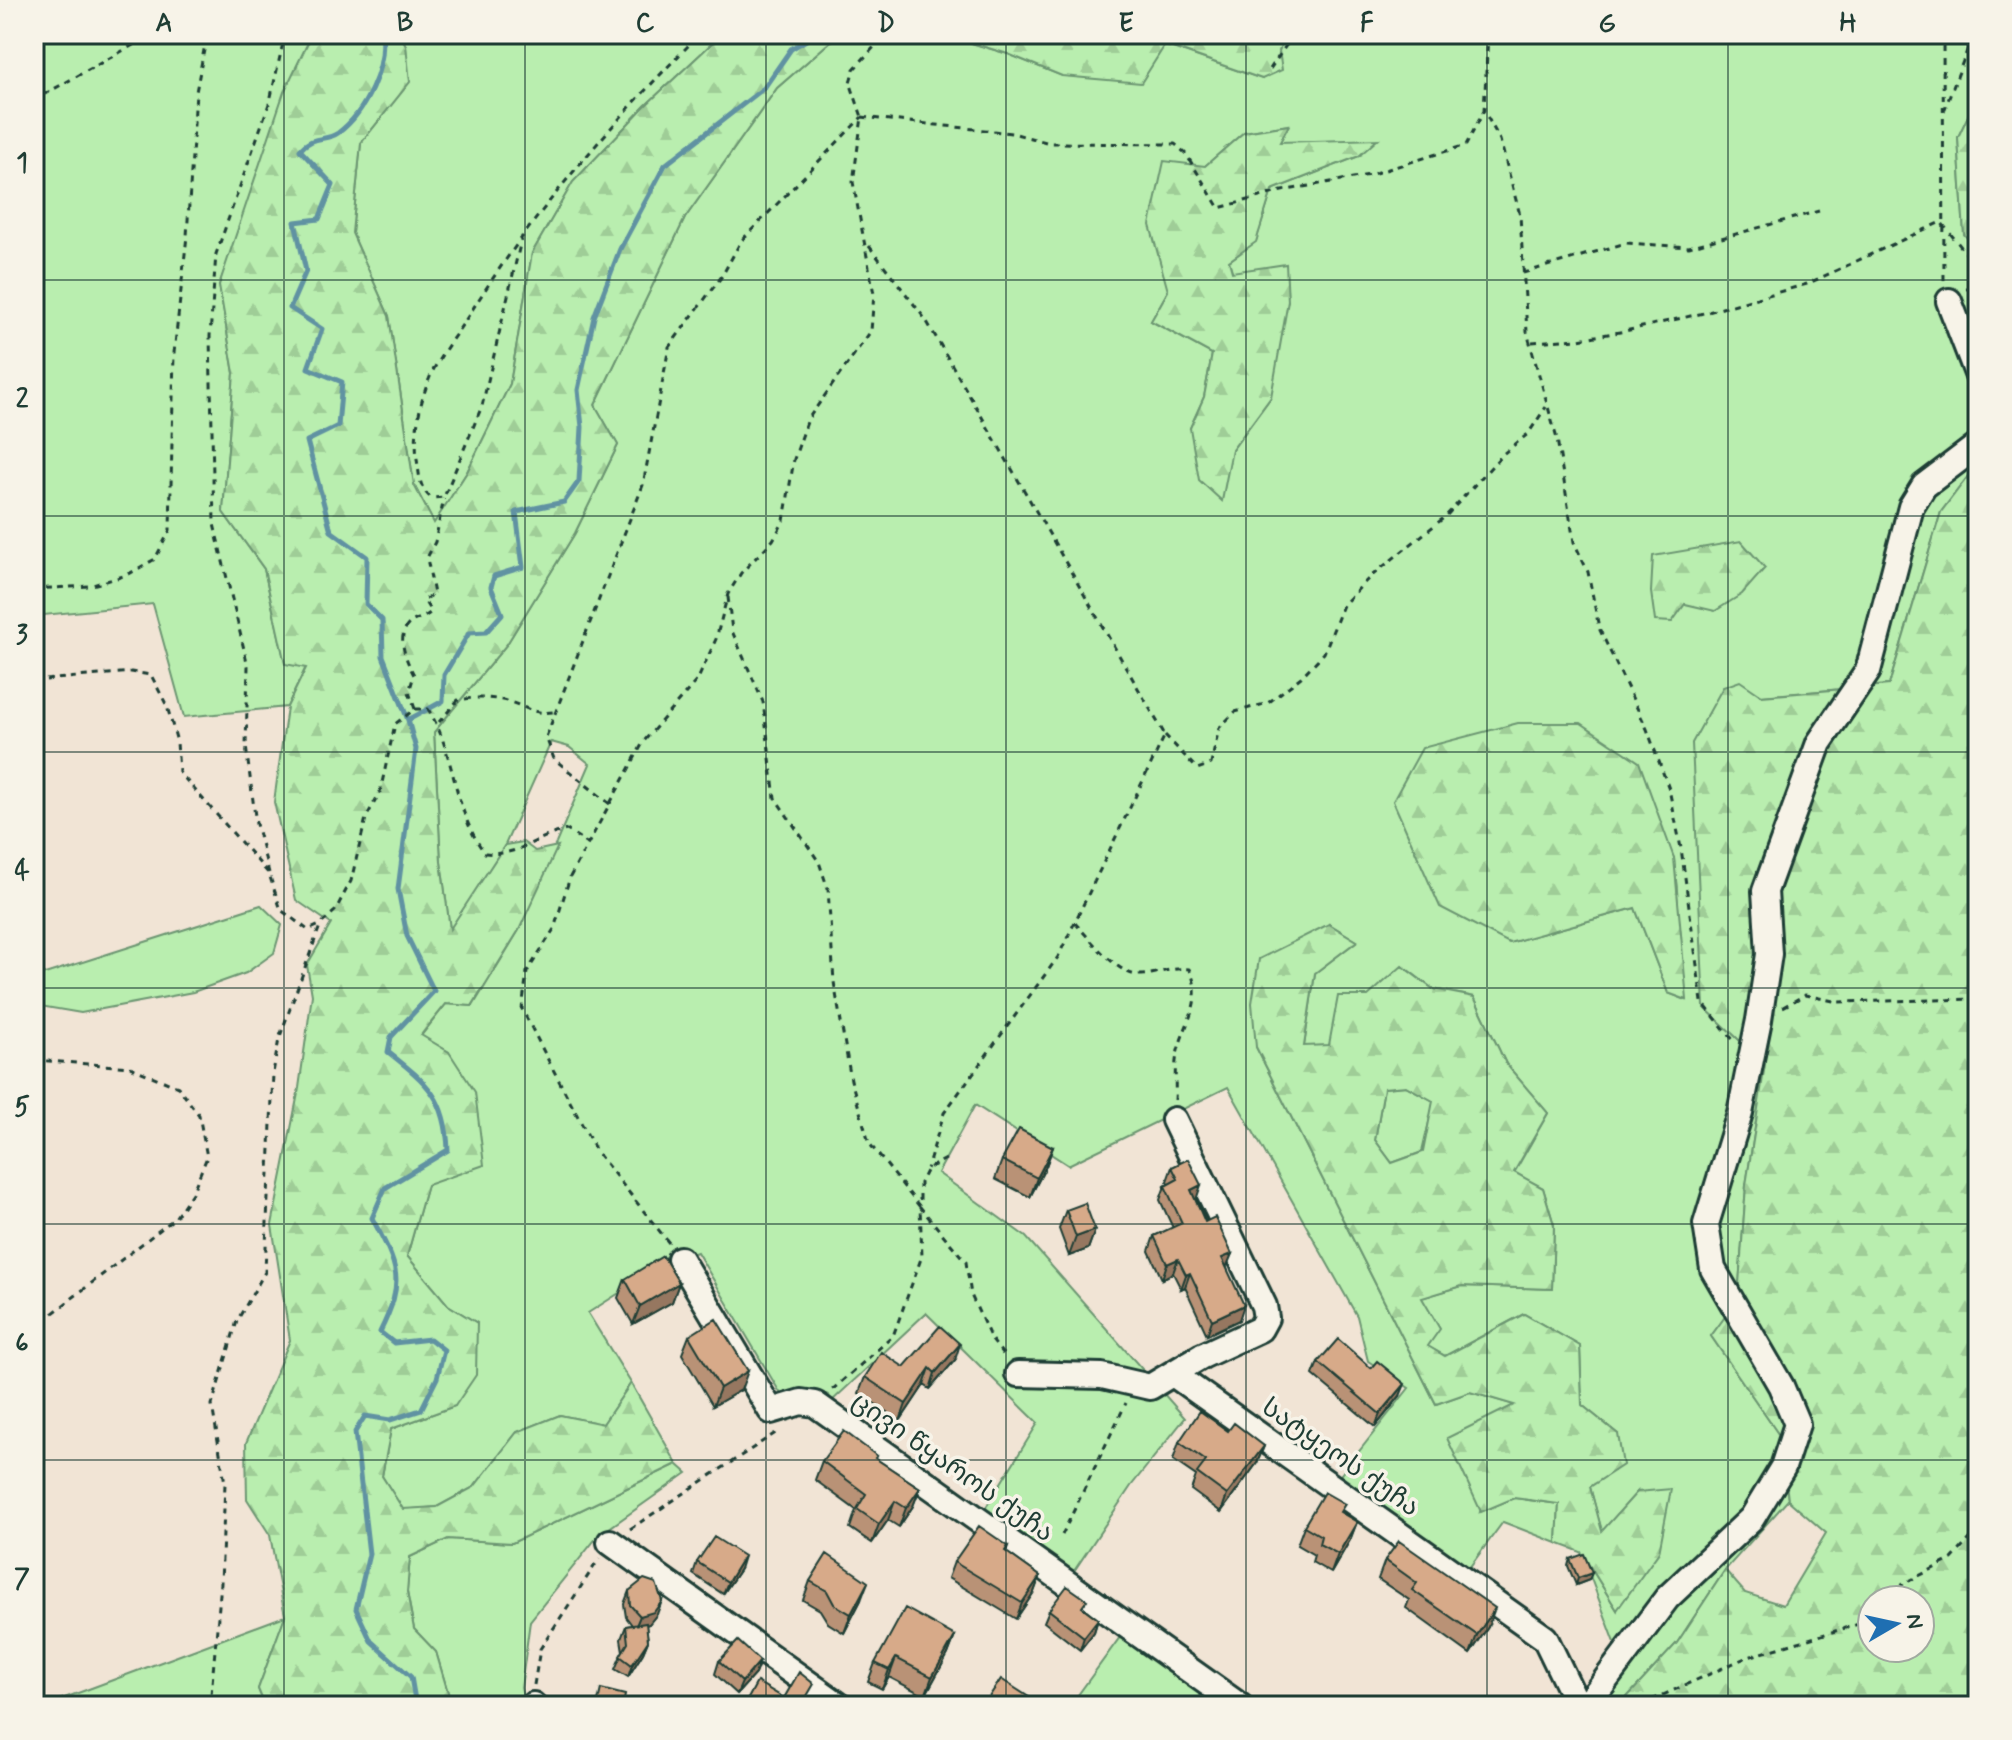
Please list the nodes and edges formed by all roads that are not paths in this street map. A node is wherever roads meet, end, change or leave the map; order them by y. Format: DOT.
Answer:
graph roads {
  1 [pos="1949,301"];
  2 [pos="1978,376"];
  3 [pos="1978,445"];
  4 [pos="1174,1120"];
  5 [pos="680,1259"];
  6 [pos="1018,1374"];
  7 [pos="1173,1374"];
  8 [pos="610,1542"];
  9 [pos="1587,1702"];
  10 [pos="840,1706"];
  11 [pos="1240,1706"];
  1 -- 2 [label="street"];
  3 -- 9 [label="street"];
  4 -- 7 [label="street"];
  5 -- 11 [label="street, ცივი წყაროს ქუჩა"];
  6 -- 7 [label="street"];
  7 -- 9 [label="street, სატყეოს ქუჩა"];
  8 -- 10 [label="street"];
}
